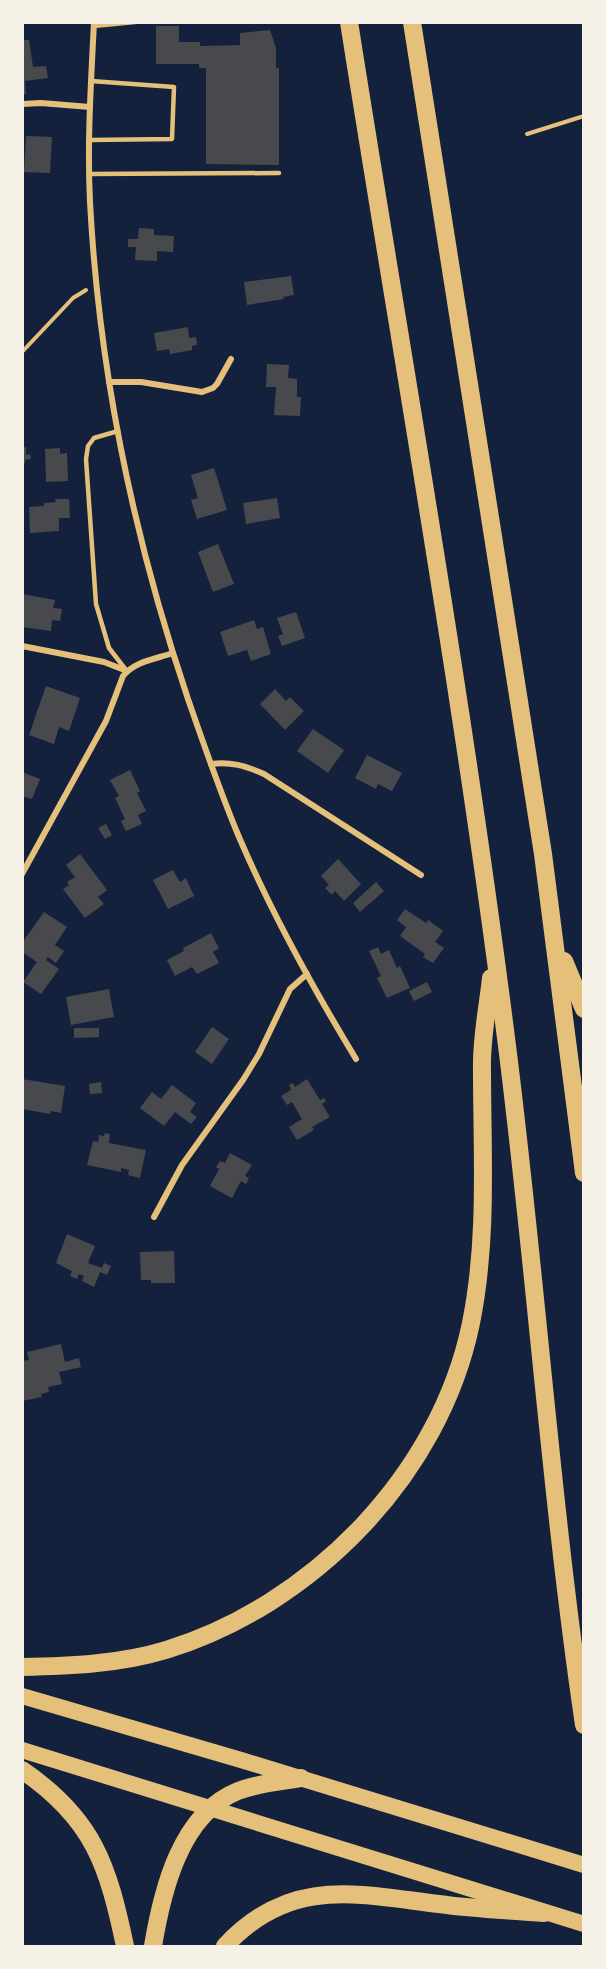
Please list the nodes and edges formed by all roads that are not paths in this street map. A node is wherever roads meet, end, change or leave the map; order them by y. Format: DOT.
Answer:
graph roads {
  1 [pos="135,22"];
  2 [pos="349,22"];
  3 [pos="412,22"];
  4 [pos="94,24"];
  5 [pos="91,81"];
  6 [pos="22,104"];
  7 [pos="90,107"];
  8 [pos="89,140"];
  9 [pos="279,173"];
  10 [pos="89,174"];
  11 [pos="231,359"];
  12 [pos="109,382"];
  13 [pos="118,431"];
  14 [pos="22,646"];
  15 [pos="173,653"];
  16 [pos="127,671"];
  17 [pos="211,764"];
  18 [pos="22,874"];
  19 [pos="421,875"];
  20 [pos="554,936"];
  21 [pos="495,949"];
  22 [pos="307,974"];
  23 [pos="584,1009"];
  24 [pos="356,1059"];
  25 [pos="584,1173"];
  26 [pos="154,1217"];
  27 [pos="22,1666"];
  28 [pos="22,1696"];
  29 [pos="584,1725"];
  30 [pos="22,1750"];
  31 [pos="22,1770"];
  32 [pos="302,1778"];
  33 [pos="211,1809"];
  34 [pos="584,1865"];
  35 [pos="544,1913"];
  36 [pos="584,1924"];
  37 [pos="125,1947"];
  38 [pos="153,1947"];
  39 [pos="225,1947"];
  1 -- 4 [label="lane"];
  2 -- 21 [label="highway"];
  3 -- 20 [label="highway"];
  4 -- 5 [label="street"];
  5 -- 7 [label="street"];
  5 -- 8 [label="lane"];
  6 -- 7 [label="street"];
  7 -- 8 [label="street"];
  8 -- 10 [label="street"];
  9 -- 10 [label="lane"];
  10 -- 12 [label="street"];
  11 -- 12 [label="street"];
  12 -- 13 [label="street"];
  13 -- 15 [label="street"];
  13 -- 16 [label="lane"];
  14 -- 16 [label="street"];
  15 -- 16 [label="street"];
  15 -- 17 [label="street"];
  16 -- 18 [label="street"];
  17 -- 19 [label="street"];
  17 -- 22 [label="street"];
  20 -- 23 [label="highway"];
  20 -- 25 [label="highway"];
  21 -- 27 [label="highway"];
  21 -- 29 [label="highway"];
  22 -- 24 [label="street"];
  22 -- 26 [label="street"];
  28 -- 32 [label="highway"];
  30 -- 33 [label="highway"];
  31 -- 37 [label="highway"];
  32 -- 33 [label="highway"];
  32 -- 34 [label="highway"];
  33 -- 35 [label="highway"];
  33 -- 38 [label="highway"];
  35 -- 36 [label="highway"];
  35 -- 39 [label="highway"];
}
